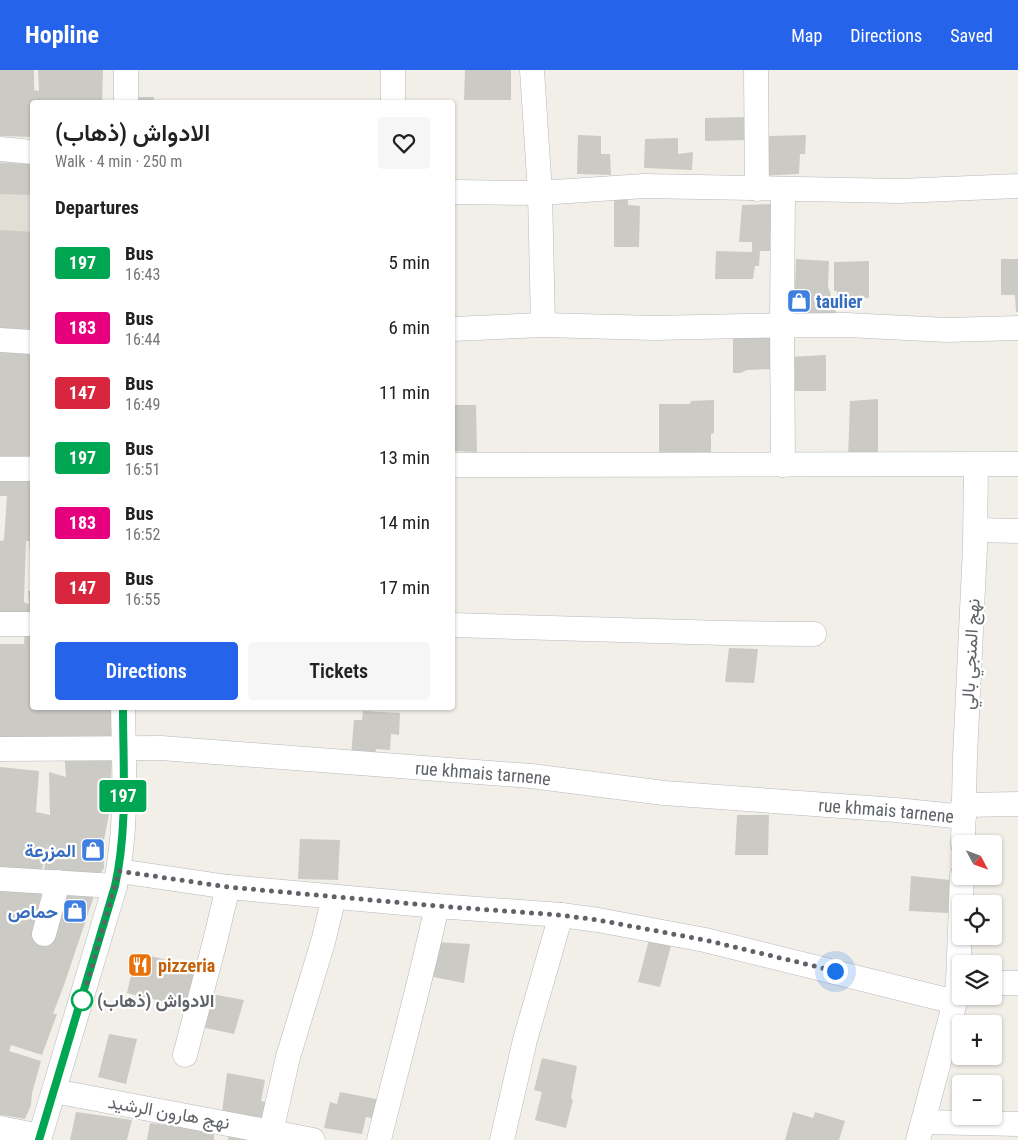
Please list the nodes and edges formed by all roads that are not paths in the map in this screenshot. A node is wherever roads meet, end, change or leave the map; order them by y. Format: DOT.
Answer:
graph roads {
  1 [pos="126,70"];
  2 [pos="393,70"];
  3 [pos="532,70"];
  4 [pos="756,70"];
  5 [pos="126,100"];
  6 [pos="393,100"];
  7 [pos="0,149"];
  8 [pos="30,152"];
  9 [pos="1018,186"];
  10 [pos="757,189"];
  11 [pos="783,189"];
  12 [pos="455,192"];
  13 [pos="540,193"];
  14 [pos="543,325"];
  15 [pos="782,326"];
  16 [pos="455,328"];
  17 [pos="1018,328"];
  18 [pos="0,340"];
  19 [pos="30,342"];
  20 [pos="1018,464"];
  21 [pos="455,465"];
  22 [pos="783,465"];
  23 [pos="976,465"];
  24 [pos="0,469"];
  25 [pos="30,469"];
  26 [pos="976,530"];
  27 [pos="1018,531"];
  28 [pos="0,624"];
  29 [pos="30,624"];
  30 [pos="455,625"];
  31 [pos="814,634"];
  32 [pos="123,710"];
  33 [pos="123,748"];
  34 [pos="0,749"];
  35 [pos="1018,804"];
  36 [pos="964,811"];
  37 [pos="963,835"];
  38 [pos="117,878"];
  39 [pos="0,879"];
  40 [pos="58,882"];
  41 [pos="962,885"];
  42 [pos="228,887"];
  43 [pos="334,897"];
  44 [pos="437,906"];
  45 [pos="560,915"];
  46 [pos="44,934"];
  47 [pos="959,955"];
  48 [pos="1002,983"];
  49 [pos="1018,983"];
  50 [pos="952,988"];
  51 [pos="954,1005"];
  52 [pos="185,1056"];
  53 [pos="54,1091"];
  54 [pos="1018,1124"];
  55 [pos="0,1128"];
  56 [pos="224,1131"];
  57 [pos="921,1131"];
  58 [pos="271,1132"];
  59 [pos="40,1138"];
  60 [pos="313,1140"];
  61 [pos="378,1140"];
  62 [pos="502,1140"];
  1 -- 5 [label="street"];
  2 -- 6 [label="street"];
  3 -- 13 [label="street"];
  4 -- 10 [label="street"];
  7 -- 8 [label="street"];
  9 -- 11 [label="street"];
  10 -- 11 [label="street"];
  10 -- 13 [label="street"];
  11 -- 15 [label="street"];
  12 -- 13 [label="street"];
  13 -- 14 [label="street"];
  14 -- 15 [label="street"];
  14 -- 16 [label="street"];
  15 -- 17 [label="street"];
  15 -- 22 [label="street"];
  18 -- 19 [label="street"];
  20 -- 23 [label="street"];
  21 -- 22 [label="street"];
  22 -- 23 [label="street"];
  23 -- 26 [label="street, نهج المنجي بالي"];
  24 -- 25 [label="street"];
  26 -- 27 [label="street"];
  26 -- 36 [label="street, نهج المنجي بالي"];
  28 -- 29 [label="street"];
  30 -- 31 [label="street"];
  32 -- 33 [label="street"];
  33 -- 34 [label="street, rue khmais tarnene"];
  33 -- 36 [label="street, rue khmais tarnene"];
  33 -- 38 [label="street"];
  35 -- 36 [label="street, rue khmais tarnene"];
  36 -- 37 [label="street, نهج المنجي بالي"];
  38 -- 40 [label="street"];
  38 -- 42 [label="street"];
  38 -- 53 [label="street"];
  39 -- 40 [label="street"];
  40 -- 46 [label="street"];
  41 -- 47 [label="street"];
  42 -- 43 [label="street"];
  42 -- 52 [label="street"];
  43 -- 44 [label="street"];
  43 -- 58 [label="street"];
  44 -- 45 [label="street"];
  44 -- 61 [label="street"];
  45 -- 50 [label="street"];
  45 -- 62 [label="street"];
  48 -- 49 [label="street"];
  51 -- 57 [label="street"];
  53 -- 56 [label="street, نهج هارون الرشيد"];
  53 -- 59 [label="street"];
  54 -- 57 [label="street"];
  55 -- 59 [label="street"];
  56 -- 58 [label="street, نهج هارون الرشيد"];
  58 -- 60 [label="street, نهج هارون الرشيد"];
}
